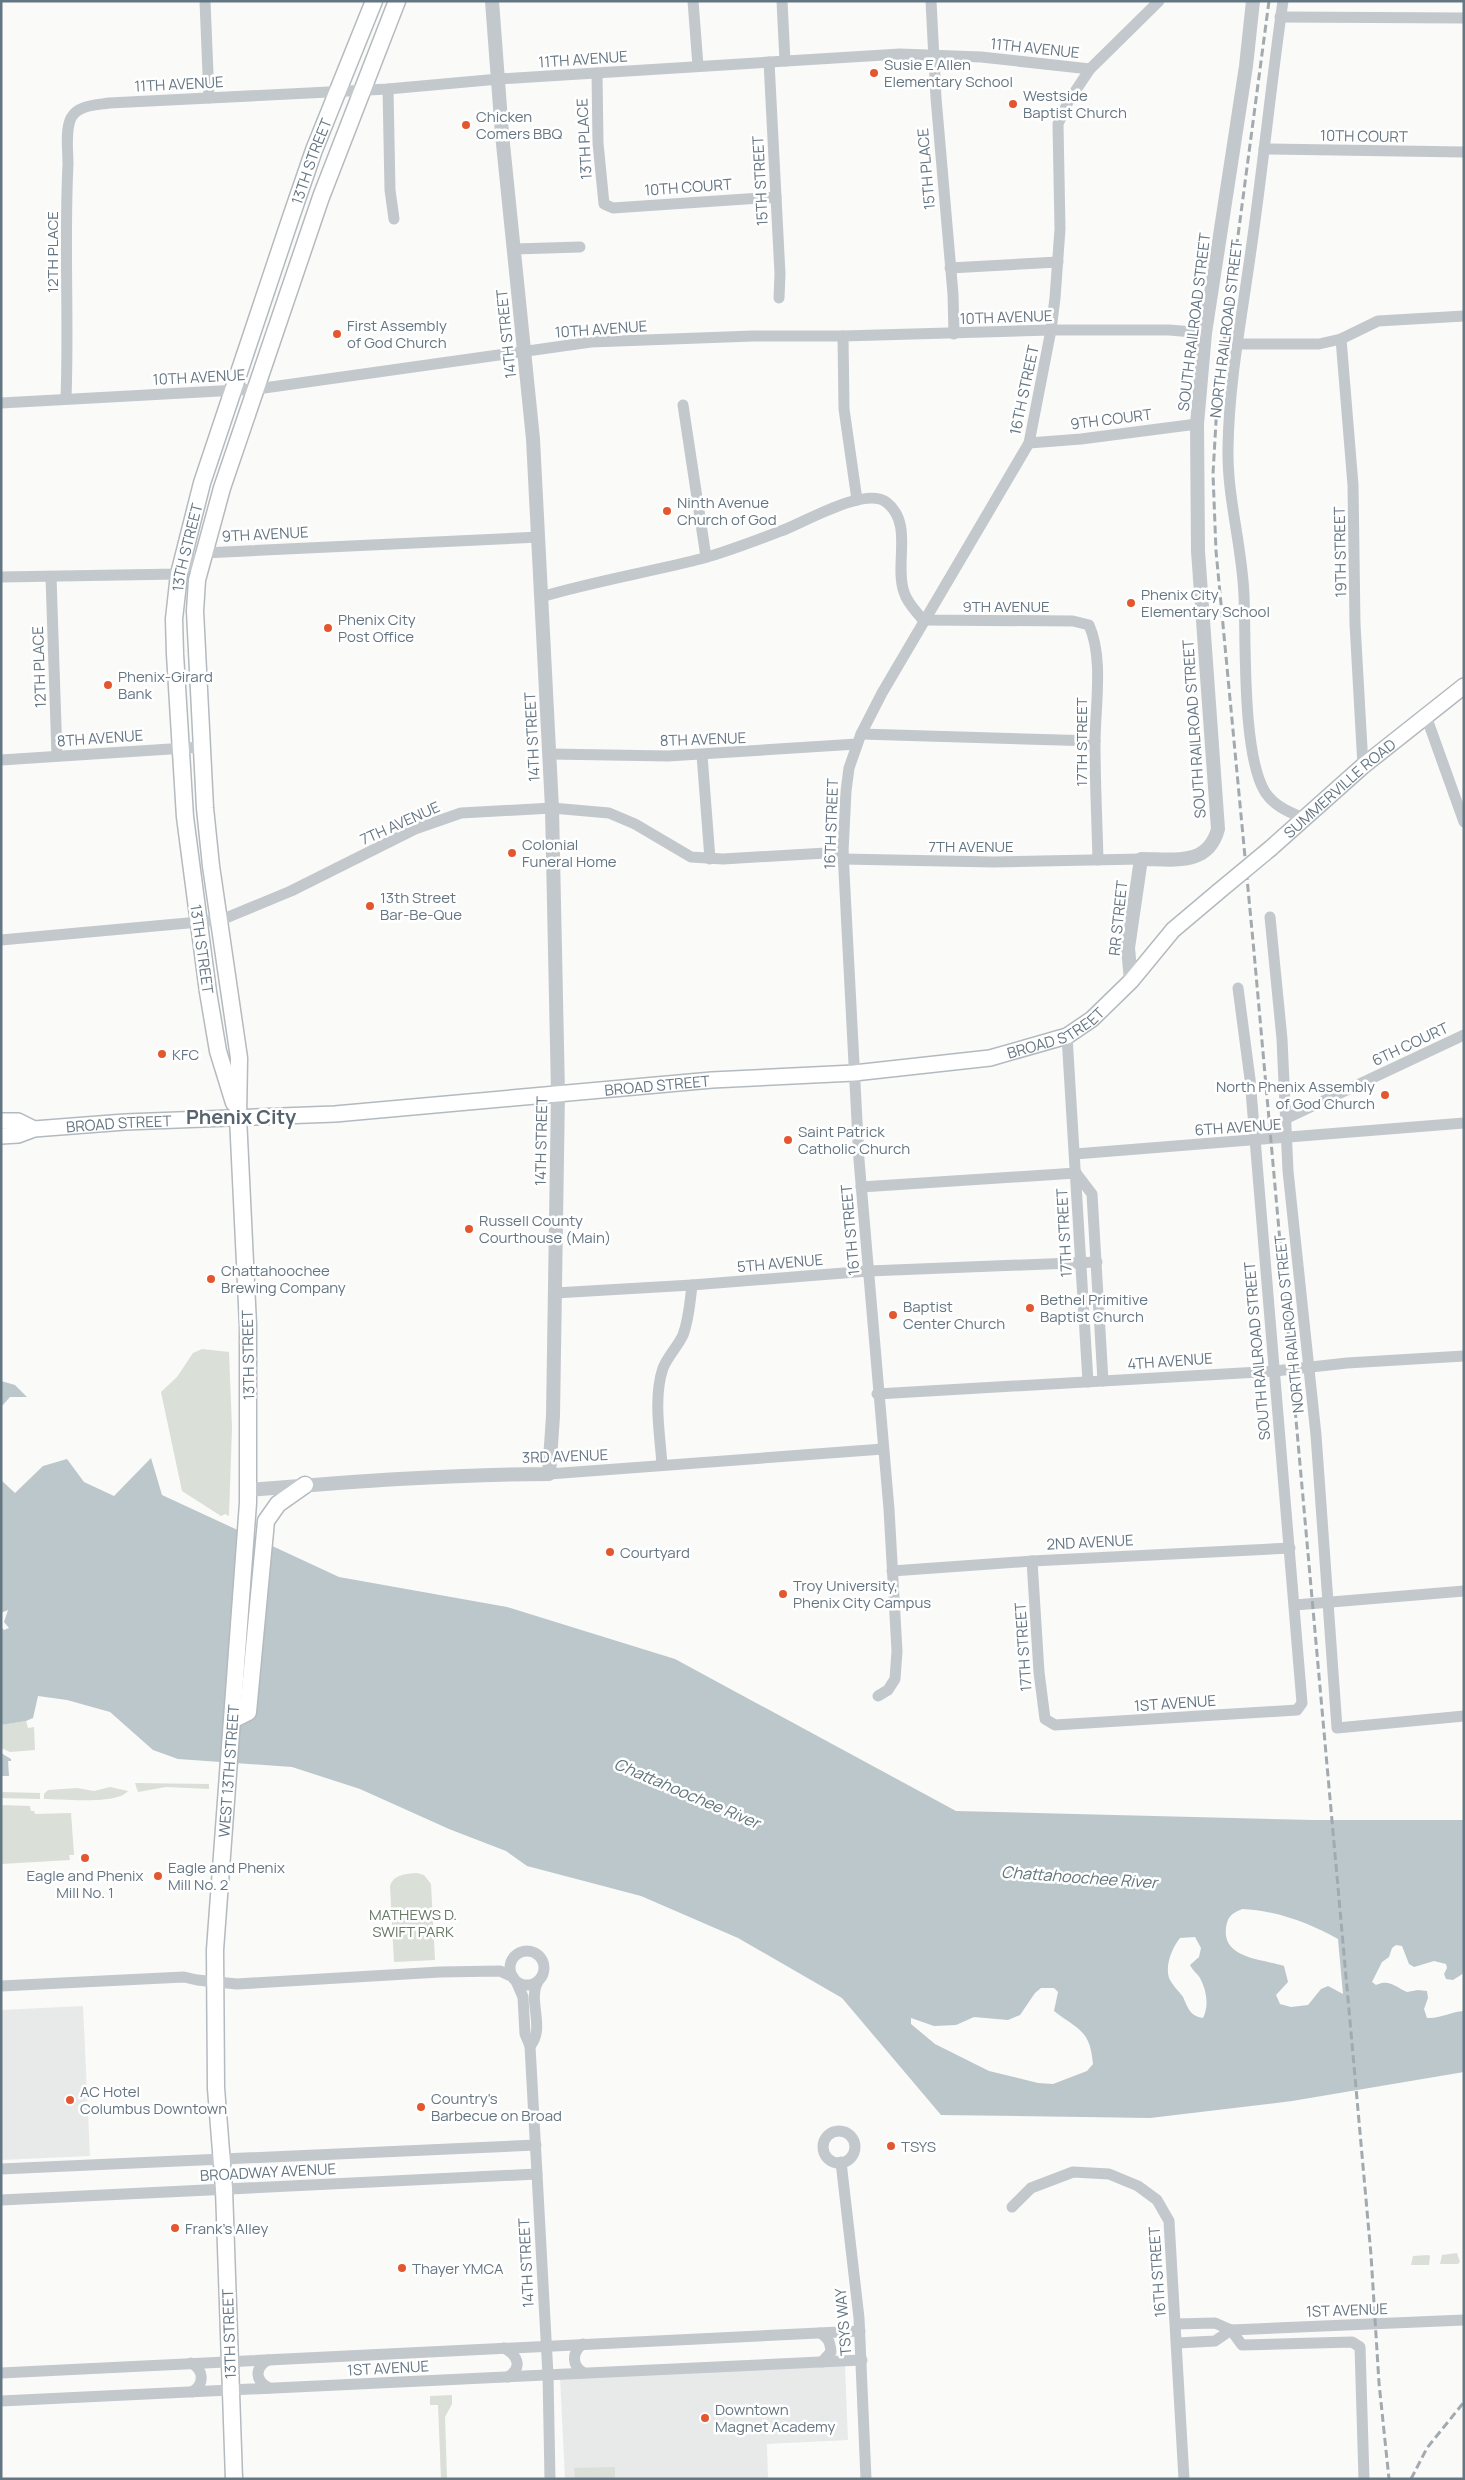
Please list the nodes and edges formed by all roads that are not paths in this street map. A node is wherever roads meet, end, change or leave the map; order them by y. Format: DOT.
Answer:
graph roads {
  1 [pos="205,1"];
  2 [pos="374,1"];
  3 [pos="397,1"];
  4 [pos="492,1"];
  5 [pos="693,1"];
  6 [pos="782,1"];
  7 [pos="931,1"];
  8 [pos="1159,1"];
  9 [pos="1253,1"];
  10 [pos="1283,1"];
  11 [pos="1280,17"];
  12 [pos="1464,18"];
  13 [pos="934,54"];
  14 [pos="785,61"];
  15 [pos="769,62"];
  16 [pos="698,66"];
  17 [pos="1090,69"];
  18 [pos="597,73"];
  19 [pos="499,79"];
  20 [pos="388,89"];
  21 [pos="362,90"];
  22 [pos="338,91"];
  23 [pos="208,98"];
  24 [pos="79,110"];
  25 [pos="1264,149"];
  26 [pos="1464,152"];
  27 [pos="776,197"];
  28 [pos="604,204"];
  29 [pos="394,219"];
  30 [pos="580,247"];
  31 [pos="515,249"];
  32 [pos="1058,262"];
  33 [pos="950,268"];
  34 [pos="779,298"];
  35 [pos="1464,316"];
  36 [pos="1051,330"];
  37 [pos="954,334"];
  38 [pos="1206,334"];
  39 [pos="843,336"];
  40 [pos="1341,339"];
  41 [pos="1237,344"];
  42 [pos="523,350"];
  43 [pos="257,389"];
  44 [pos="233,390"];
  45 [pos="66,398"];
  46 [pos="1,403"];
  47 [pos="683,404"];
  48 [pos="1197,424"];
  49 [pos="1029,443"];
  50 [pos="857,500"];
  51 [pos="539,537"];
  52 [pos="204,553"];
  53 [pos="706,557"];
  54 [pos="179,574"];
  55 [pos="1,577"];
  56 [pos="51,577"];
  57 [pos="541,597"];
  58 [pos="923,620"];
  59 [pos="1088,625"];
  60 [pos="1464,686"];
  61 [pos="1426,716"];
  62 [pos="859,739"];
  63 [pos="1095,742"];
  64 [pos="201,747"];
  65 [pos="180,748"];
  66 [pos="550,754"];
  67 [pos="702,755"];
  68 [pos="57,756"];
  69 [pos="1,760"];
  70 [pos="1363,766"];
  71 [pos="552,808"];
  72 [pos="1303,818"];
  73 [pos="1464,822"];
  74 [pos="843,856"];
  75 [pos="710,859"];
  76 [pos="1141,859"];
  77 [pos="1098,860"];
  78 [pos="1218,892"];
  79 [pos="1270,917"];
  80 [pos="221,920"];
  81 [pos="197,923"];
  82 [pos="1,940"];
  83 [pos="1131,981"];
  84 [pos="1238,988"];
  85 [pos="1464,1035"];
  86 [pos="1067,1036"];
  87 [pos="854,1073"];
  88 [pos="558,1093"];
  89 [pos="238,1117"];
  90 [pos="1287,1118"];
  91 [pos="1,1121"];
  92 [pos="1464,1123"];
  93 [pos="34,1129"];
  94 [pos="1,1136"];
  95 [pos="1287,1138"];
  96 [pos="1255,1140"];
  97 [pos="1075,1154"];
  98 [pos="1076,1173"];
  99 [pos="861,1187"];
  100 [pos="1096,1262"];
  101 [pos="1081,1263"];
  102 [pos="869,1271"];
  103 [pos="692,1285"];
  104 [pos="555,1293"];
  105 [pos="1464,1356"];
  106 [pos="1310,1368"];
  107 [pos="1275,1370"];
  108 [pos="1103,1380"];
  109 [pos="1088,1382"];
  110 [pos="878,1394"];
  111 [pos="882,1449"];
  112 [pos="662,1465"];
  113 [pos="549,1474"];
  114 [pos="305,1486"];
  115 [pos="249,1497"];
  116 [pos="1290,1548"];
  117 [pos="1032,1561"];
  118 [pos="892,1572"];
  119 [pos="1464,1591"];
  120 [pos="1329,1602"];
  121 [pos="1294,1605"];
  122 [pos="878,1696"];
  123 [pos="1297,1710"];
  124 [pos="1464,1716"];
  125 [pos="232,1720"];
  126 [pos="1055,1725"];
  127 [pos="512,1961"];
  128 [pos="500,1971"];
  129 [pos="514,1979"];
  130 [pos="538,1981"];
  131 [pos="1,1986"];
  132 [pos="530,2046"];
  133 [pos="536,2145"];
  134 [pos="222,2159"];
  135 [pos="840,2162"];
  136 [pos="1,2169"];
  137 [pos="537,2174"];
  138 [pos="224,2189"];
  139 [pos="1,2200"];
  140 [pos="1012,2207"];
  141 [pos="1464,2320"];
  142 [pos="1176,2324"];
  143 [pos="1231,2330"];
  144 [pos="860,2331"];
  145 [pos="820,2333"];
  146 [pos="1177,2342"];
  147 [pos="583,2344"];
  148 [pos="547,2346"];
  149 [pos="504,2348"];
  150 [pos="268,2360"];
  151 [pos="862,2360"];
  152 [pos="230,2361"];
  153 [pos="822,2362"];
  154 [pos="191,2363"];
  155 [pos="1,2373"];
  156 [pos="584,2374"];
  157 [pos="548,2375"];
  158 [pos="508,2377"];
  159 [pos="269,2388"];
  160 [pos="231,2390"];
  161 [pos="192,2392"];
  162 [pos="1,2401"];
  163 [pos="234,2479"];
  164 [pos="550,2479"];
  165 [pos="866,2479"];
  166 [pos="1184,2479"];
  167 [pos="1364,2479"];
  1 -- 23 [label="street"];
  2 -- 22 [label="main road, 13TH STREET"];
  3 -- 21 [label="main road, 13TH STREET"];
  4 -- 19 [label="street, 14TH STREET"];
  5 -- 16 [label="street"];
  6 -- 14 [label="street"];
  7 -- 13 [label="street, 15TH PLACE"];
  8 -- 17 [label="street, 16TH STREET"];
  9 -- 38 [label="street, SOUTH RAILROAD STREET"];
  10 -- 11 [label="street, NORTH RAILROAD STREET"];
  11 -- 12 [label="street"];
  11 -- 25 [label="street, NORTH RAILROAD STREET"];
  13 -- 14 [label="street, 11TH AVENUE"];
  13 -- 17 [label="street, 11TH AVENUE"];
  13 -- 33 [label="street, 15TH PLACE"];
  14 -- 15 [label="street, 11TH AVENUE"];
  15 -- 16 [label="street, 11TH AVENUE"];
  15 -- 27 [label="street, 15TH STREET"];
  16 -- 18 [label="street, 11TH AVENUE"];
  17 -- 32 [label="street, 16TH STREET"];
  18 -- 19 [label="street, 11TH AVENUE"];
  18 -- 28 [label="street, 13TH PLACE"];
  19 -- 20 [label="street, 11TH AVENUE"];
  19 -- 31 [label="street, 14TH STREET"];
  20 -- 21 [label="street, 11TH AVENUE"];
  20 -- 29 [label="street"];
  21 -- 22 [label="street, 11TH AVENUE"];
  21 -- 43 [label="main road, 13TH STREET"];
  22 -- 23 [label="street, 11TH AVENUE"];
  22 -- 44 [label="main road, 13TH STREET"];
  23 -- 24 [label="street, 11TH AVENUE"];
  24 -- 45 [label="street, 12TH PLACE"];
  25 -- 26 [label="street, 10TH COURT"];
  25 -- 41 [label="street, NORTH RAILROAD STREET"];
  27 -- 28 [label="street, 10TH COURT"];
  27 -- 34 [label="street, 15TH STREET"];
  30 -- 31 [label="street"];
  31 -- 42 [label="street, 14TH STREET"];
  32 -- 33 [label="street"];
  32 -- 36 [label="street, 16TH STREET"];
  33 -- 37 [label="street, 15TH PLACE"];
  35 -- 40 [label="street"];
  36 -- 37 [label="street, 10TH AVENUE"];
  36 -- 38 [label="street, 10TH AVENUE"];
  36 -- 49 [label="street, 16TH STREET"];
  37 -- 39 [label="street, 10TH AVENUE"];
  38 -- 48 [label="street, SOUTH RAILROAD STREET"];
  39 -- 42 [label="street, 10TH AVENUE"];
  39 -- 50 [label="street"];
  40 -- 41 [label="street"];
  40 -- 70 [label="street, 19TH STREET"];
  41 -- 72 [label="street, NORTH RAILROAD STREET"];
  42 -- 43 [label="street, 10TH AVENUE"];
  42 -- 51 [label="street, 14TH STREET"];
  43 -- 44 [label="street, 10TH AVENUE"];
  43 -- 52 [label="main road, 13TH STREET"];
  44 -- 45 [label="street, 10TH AVENUE"];
  44 -- 54 [label="main road, 13TH STREET"];
  45 -- 46 [label="street, 10TH AVENUE"];
  47 -- 53 [label="street"];
  48 -- 49 [label="street, 9TH COURT"];
  48 -- 76 [label="street, SOUTH RAILROAD STREET"];
  49 -- 58 [label="street, 16TH STREET"];
  50 -- 53 [label="street"];
  50 -- 58 [label="street"];
  51 -- 52 [label="street, 9TH AVENUE"];
  51 -- 57 [label="street, 14TH STREET"];
  52 -- 54 [label="street, 9TH AVENUE"];
  52 -- 64 [label="main road, 13TH STREET"];
  53 -- 57 [label="street"];
  54 -- 56 [label="street"];
  54 -- 65 [label="main road, 13TH STREET"];
  55 -- 56 [label="street"];
  56 -- 68 [label="street, 12TH PLACE"];
  57 -- 66 [label="street, 14TH STREET"];
  58 -- 59 [label="street, 9TH AVENUE"];
  58 -- 62 [label="street, 16TH STREET"];
  59 -- 63 [label="street, 17TH STREET"];
  60 -- 61 [label="main road, SUMMERVILLE ROAD"];
  61 -- 70 [label="main road, SUMMERVILLE ROAD"];
  61 -- 73 [label="street"];
  62 -- 63 [label="street, 8TH AVENUE"];
  62 -- 67 [label="street, 8TH AVENUE"];
  62 -- 74 [label="street, 16TH STREET"];
  63 -- 77 [label="street, 17TH STREET"];
  64 -- 65 [label="street, 8TH AVENUE"];
  64 -- 80 [label="main road, 13TH STREET"];
  65 -- 68 [label="street, 8TH AVENUE"];
  65 -- 81 [label="main road, 13TH STREET"];
  66 -- 67 [label="street, 8TH AVENUE"];
  66 -- 71 [label="street, 14TH STREET"];
  67 -- 75 [label="street"];
  68 -- 69 [label="street, 8TH AVENUE"];
  70 -- 72 [label="main road, SUMMERVILLE ROAD"];
  71 -- 75 [label="street, 7TH AVENUE"];
  71 -- 80 [label="street, 7TH AVENUE"];
  71 -- 88 [label="street, 14TH STREET"];
  72 -- 78 [label="main road, SUMMERVILLE ROAD, bridge"];
  74 -- 75 [label="street, 7TH AVENUE"];
  74 -- 77 [label="street, 7TH AVENUE"];
  74 -- 87 [label="street, 16TH STREET"];
  76 -- 77 [label="street"];
  76 -- 83 [label="street, RR STREET"];
  78 -- 83 [label="main road, BROAD STREET"];
  79 -- 90 [label="street, NORTH RAILROAD STREET"];
  80 -- 81 [label="street, 7TH AVENUE"];
  80 -- 89 [label="main road, 13TH STREET"];
  81 -- 82 [label="street, 7TH AVENUE"];
  81 -- 89 [label="main road, 13TH STREET"];
  83 -- 86 [label="main road, BROAD STREET"];
  84 -- 96 [label="street, SOUTH RAILROAD STREET"];
  85 -- 90 [label="street, 6TH COURT"];
  86 -- 87 [label="main road, BROAD STREET"];
  86 -- 97 [label="street, 17TH STREET"];
  87 -- 88 [label="main road, BROAD STREET"];
  87 -- 99 [label="street, 16TH STREET"];
  88 -- 89 [label="main road, BROAD STREET"];
  88 -- 104 [label="street, 14TH STREET"];
  89 -- 93 [label="main road, BROAD STREET"];
  89 -- 115 [label="main road, 13TH STREET"];
  90 -- 95 [label="street, NORTH RAILROAD STREET"];
  91 -- 93 [label="main road, BROAD STREET"];
  92 -- 95 [label="street, 6TH AVENUE"];
  93 -- 94 [label="main road, BROAD STREET"];
  95 -- 96 [label="street, 6TH AVENUE"];
  95 -- 106 [label="street, NORTH RAILROAD STREET"];
  96 -- 97 [label="street, 6TH AVENUE"];
  96 -- 107 [label="street, SOUTH RAILROAD STREET"];
  97 -- 98 [label="street, 17TH STREET"];
  98 -- 99 [label="street"];
  98 -- 100 [label="street, 17TH STREET"];
  98 -- 101 [label="street, 17TH STREET"];
  99 -- 102 [label="street, 16TH STREET"];
  100 -- 101 [label="street, 5TH AVENUE"];
  100 -- 108 [label="street, 17TH STREET"];
  101 -- 102 [label="street, 5TH AVENUE"];
  101 -- 109 [label="street, 17TH STREET"];
  102 -- 103 [label="street, 5TH AVENUE"];
  102 -- 110 [label="street, 16TH STREET"];
  103 -- 104 [label="street, 5TH AVENUE"];
  103 -- 112 [label="street"];
  104 -- 113 [label="street, 14TH STREET"];
  105 -- 106 [label="street, 4TH AVENUE"];
  106 -- 107 [label="street, 4TH AVENUE"];
  106 -- 120 [label="street, NORTH RAILROAD STREET"];
  107 -- 108 [label="street, 4TH AVENUE"];
  107 -- 116 [label="street, SOUTH RAILROAD STREET"];
  108 -- 109 [label="street, 4TH AVENUE"];
  109 -- 110 [label="street, 4TH AVENUE"];
  110 -- 111 [label="street, 16TH STREET"];
  111 -- 112 [label="street, 3RD AVENUE"];
  111 -- 118 [label="street, 16TH STREET"];
  112 -- 113 [label="street, 3RD AVENUE"];
  113 -- 114 [label="street, 3RD AVENUE"];
  114 -- 115 [label="street, 3RD AVENUE"];
  114 -- 125 [label="main road"];
  115 -- 125 [label="main road, WEST 13TH STREET"];
  116 -- 117 [label="street, 2ND AVENUE"];
  116 -- 121 [label="street, SOUTH RAILROAD STREET"];
  117 -- 118 [label="street, 2ND AVENUE"];
  117 -- 126 [label="street, 17TH STREET"];
  118 -- 122 [label="street, 16TH STREET"];
  119 -- 120 [label="street"];
  120 -- 121 [label="street"];
  120 -- 124 [label="street, NORTH RAILROAD STREET"];
  121 -- 123 [label="street, SOUTH RAILROAD STREET"];
  123 -- 126 [label="street, 1ST AVENUE"];
  125 -- 134 [label="main road, WEST 13TH STREET"];
  127 -- 128 [label="street"];
  127 -- 129 [label="street, 14TH STREET"];
  127 -- 130 [label="street, 14TH STREET"];
  128 -- 129 [label="street"];
  128 -- 131 [label="street"];
  129 -- 130 [label="street"];
  129 -- 132 [label="street, 14TH STREET"];
  130 -- 132 [label="street, 14TH STREET"];
  132 -- 133 [label="street, 14TH STREET"];
  133 -- 134 [label="street, BROADWAY AVENUE"];
  133 -- 137 [label="street, 14TH STREET"];
  134 -- 136 [label="street, BROADWAY AVENUE"];
  134 -- 138 [label="main road, WEST 13TH STREET"];
  135 -- 144 [label="street, TSYS WAY"];
  137 -- 138 [label="street, BROADWAY AVENUE"];
  137 -- 148 [label="street, 14TH STREET"];
  138 -- 139 [label="street, BROADWAY AVENUE"];
  138 -- 152 [label="main road, 13TH STREET"];
  140 -- 142 [label="street, 16TH STREET"];
  141 -- 143 [label="street, 1ST AVENUE"];
  142 -- 143 [label="street, 1ST AVENUE"];
  142 -- 146 [label="street, 16TH STREET"];
  143 -- 146 [label="street, 1ST AVENUE"];
  143 -- 167 [label="street"];
  144 -- 145 [label="street, 1ST AVENUE"];
  144 -- 151 [label="street, TSYS WAY"];
  145 -- 147 [label="street, 1ST AVENUE"];
  145 -- 153 [label="street"];
  146 -- 166 [label="street, 16TH STREET"];
  147 -- 148 [label="street, 1ST AVENUE"];
  147 -- 156 [label="street"];
  148 -- 149 [label="street, 1ST AVENUE"];
  148 -- 157 [label="street, 14TH STREET"];
  149 -- 150 [label="street, 1ST AVENUE"];
  149 -- 158 [label="street"];
  150 -- 152 [label="street, 1ST AVENUE"];
  150 -- 159 [label="street"];
  151 -- 153 [label="street, 1ST AVENUE"];
  151 -- 165 [label="street, TSYS WAY"];
  152 -- 154 [label="street, 1ST AVENUE"];
  152 -- 160 [label="main road, 13TH STREET"];
  153 -- 156 [label="street, 1ST AVENUE"];
  154 -- 155 [label="street, 1ST AVENUE"];
  154 -- 161 [label="street"];
  156 -- 157 [label="street, 1ST AVENUE"];
  157 -- 158 [label="street, 1ST AVENUE"];
  157 -- 164 [label="street, 14TH STREET"];
  158 -- 159 [label="street, 1ST AVENUE"];
  159 -- 160 [label="street, 1ST AVENUE"];
  160 -- 161 [label="street, 1ST AVENUE"];
  160 -- 163 [label="main road, 13TH STREET"];
  161 -- 162 [label="street, 1ST AVENUE"];
}
